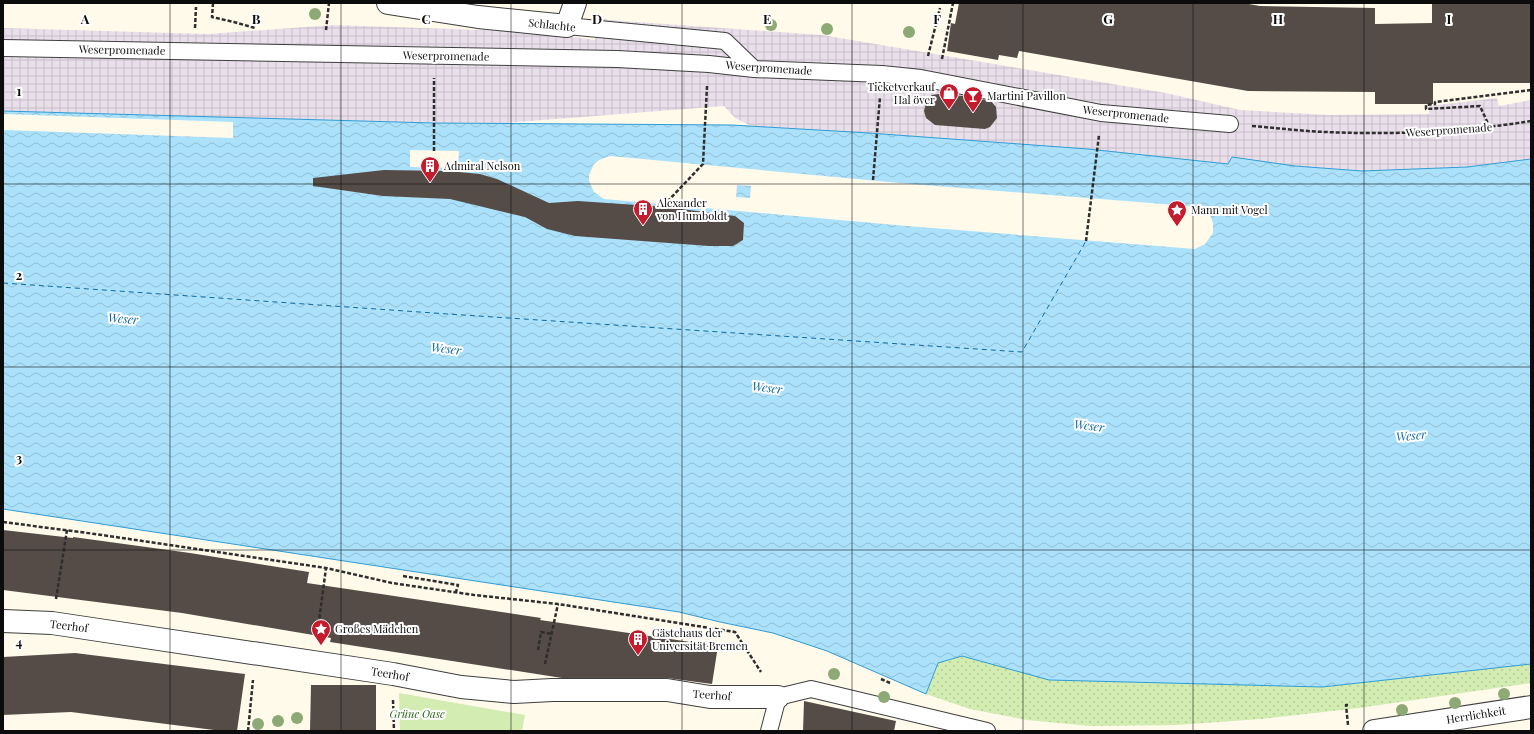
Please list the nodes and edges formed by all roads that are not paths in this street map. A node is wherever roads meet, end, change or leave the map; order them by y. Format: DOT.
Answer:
graph roads {
  1 [pos="388,3"];
  2 [pos="576,3"];
  3 [pos="567,26"];
  4 [pos="3,48"];
  5 [pos="754,69"];
  6 [pos="1230,124"];
  7 [pos="3,621"];
  8 [pos="778,697"];
  9 [pos="1531,707"];
  10 [pos="769,731"];
  11 [pos="987,731"];
  12 [pos="1374,731"];
  1 -- 3 [label="street, Schlachte"];
  2 -- 3 [label="street"];
  3 -- 5 [label="lane, Schlachte"];
  4 -- 5 [label="lane, Weserpromenade"];
  5 -- 6 [label="lane, Weserpromenade"];
  7 -- 8 [label="street, Teerhof"];
  8 -- 10 [label="lane"];
  8 -- 11 [label="lane, Teerhof"];
  9 -- 12 [label="street, Herrlichkeit"];
}
